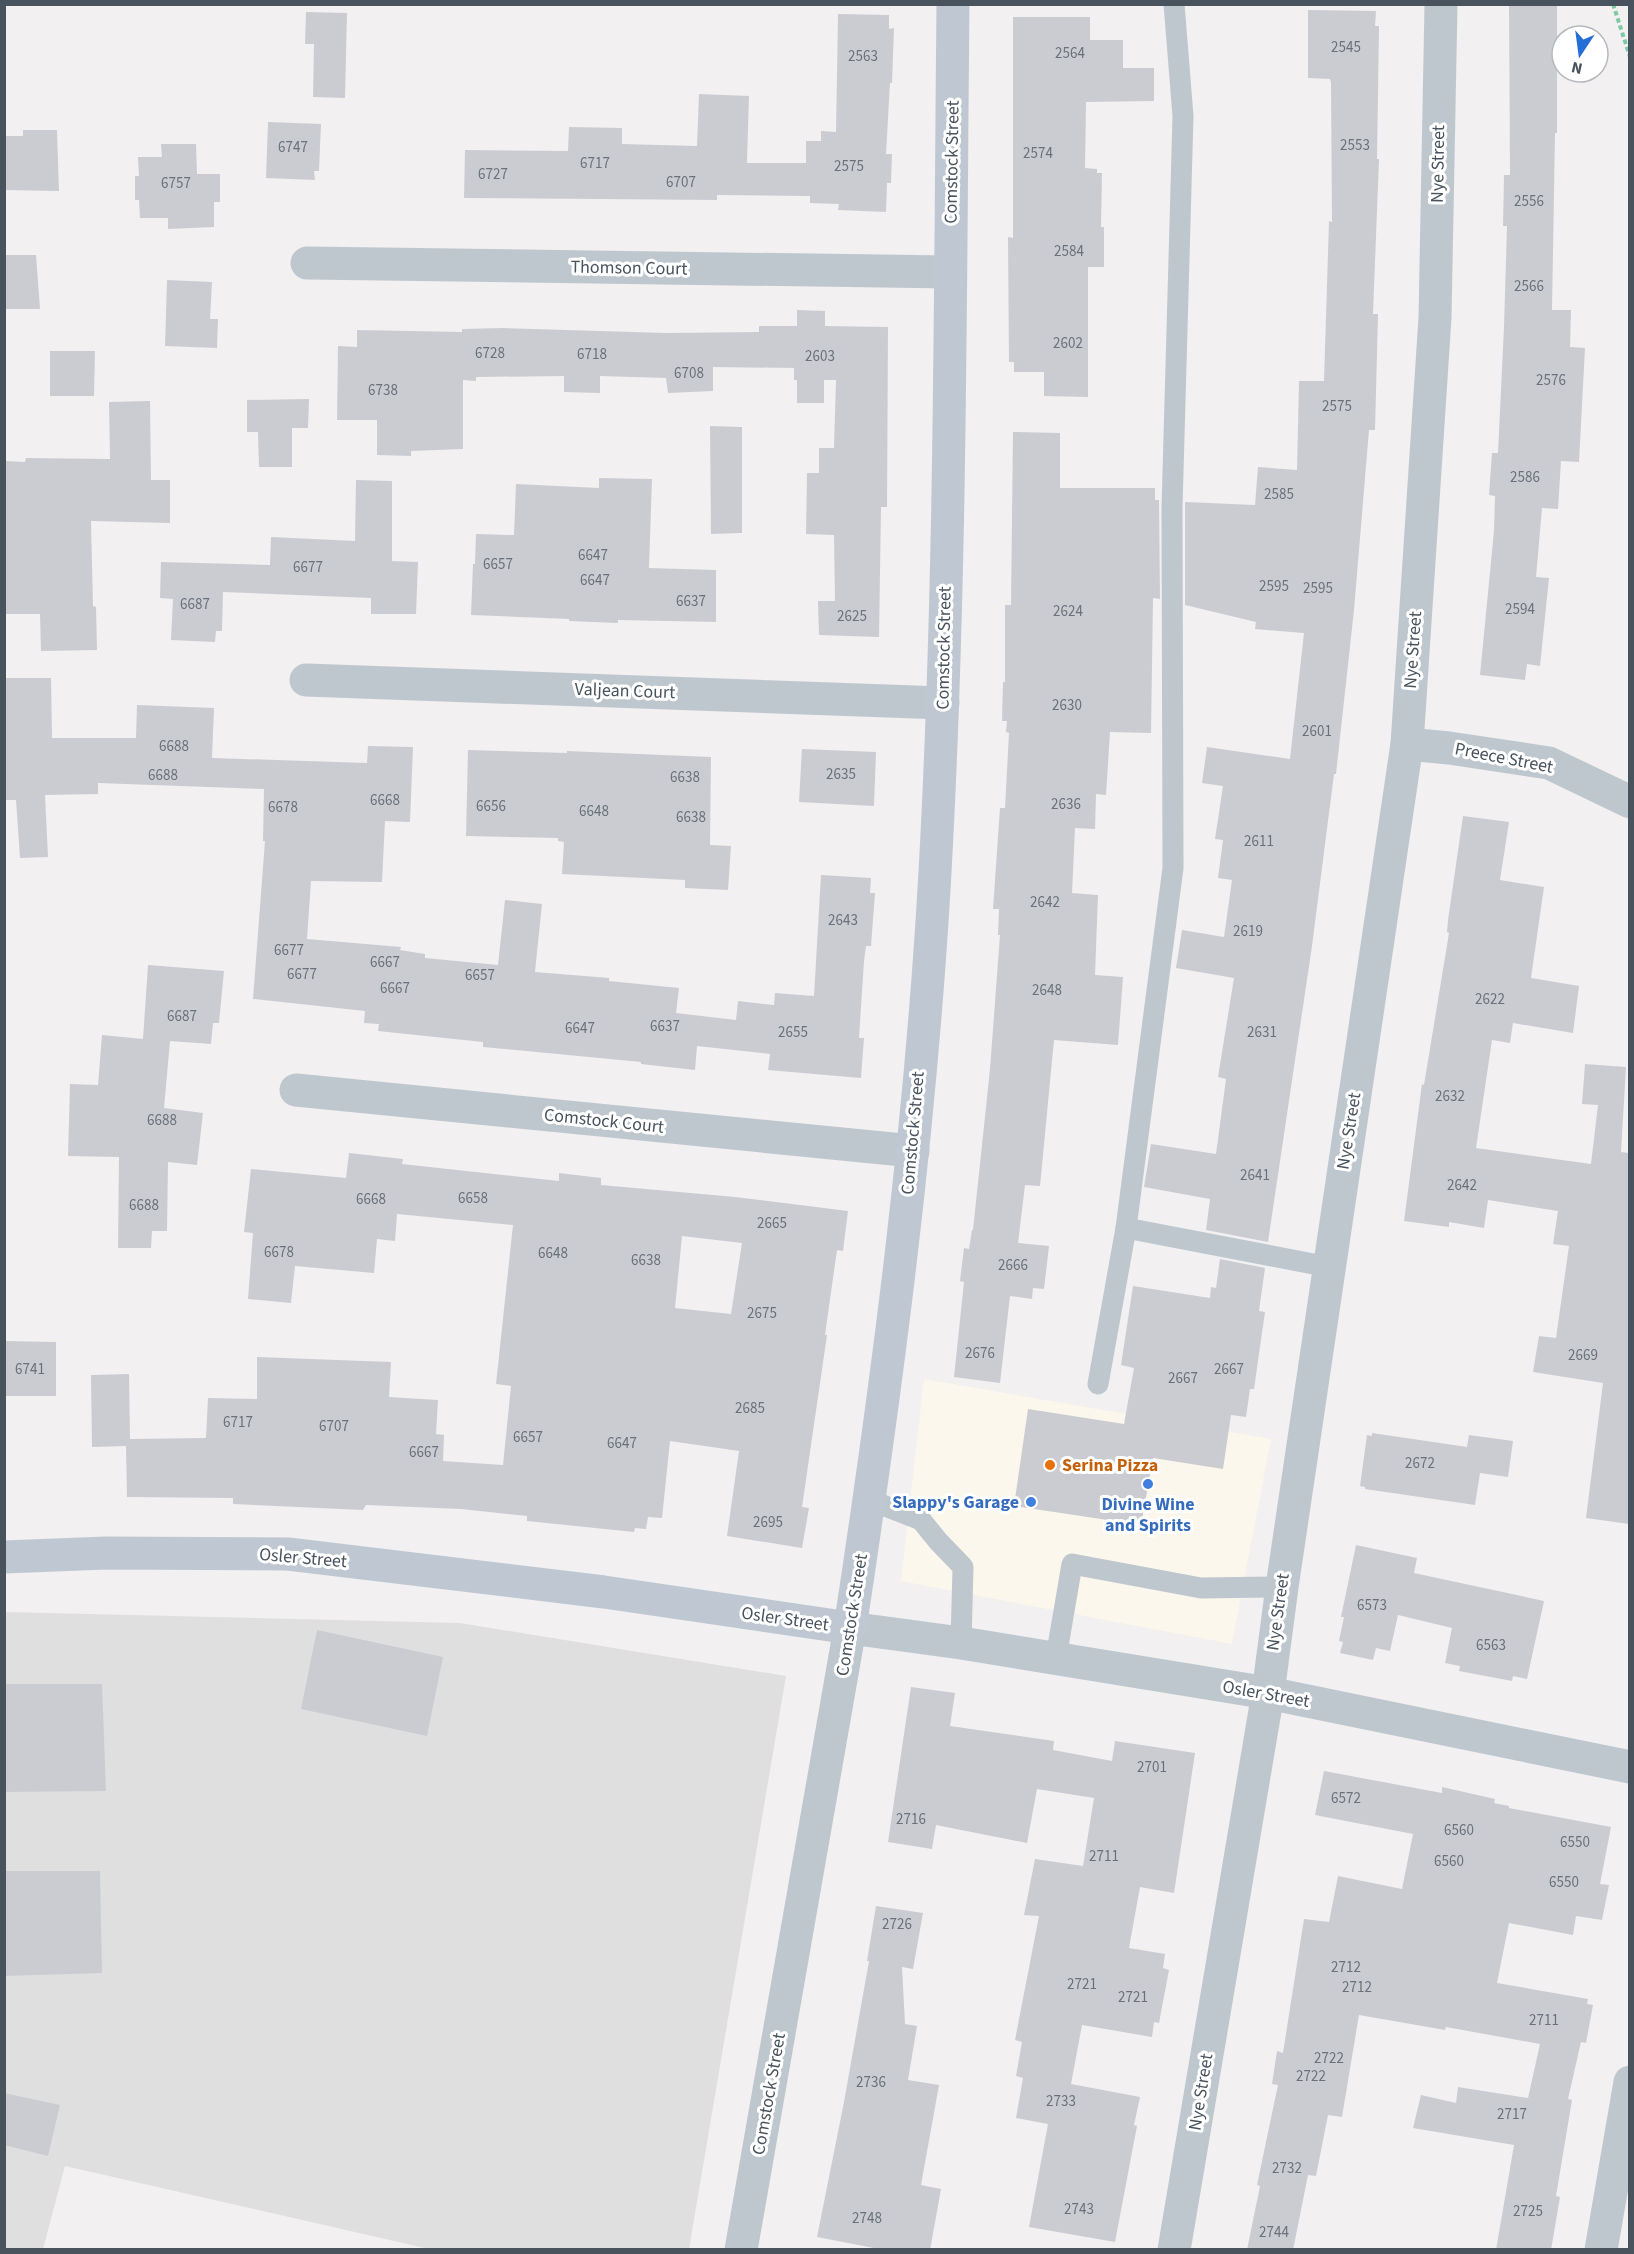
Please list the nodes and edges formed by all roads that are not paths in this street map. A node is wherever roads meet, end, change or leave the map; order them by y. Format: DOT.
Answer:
graph roads {
  1 [pos="954,4"];
  2 [pos="1174,4"];
  3 [pos="1441,4"];
  4 [pos="307,263"];
  5 [pos="950,272"];
  6 [pos="306,680"];
  7 [pos="943,703"];
  8 [pos="1407,744"];
  9 [pos="1629,802"];
  10 [pos="296,1090"];
  11 [pos="913,1151"];
  12 [pos="1126,1228"];
  13 [pos="1329,1267"];
  14 [pos="1098,1384"];
  15 [pos="870,1500"];
  16 [pos="4,1557"];
  17 [pos="1282,1587"];
  18 [pos="850,1628"];
  19 [pos="961,1643"];
  20 [pos="1056,1658"];
  21 [pos="1268,1693"];
  22 [pos="1629,1767"];
  23 [pos="1629,2082"];
  24 [pos="741,2250"];
  25 [pos="1174,2250"];
  26 [pos="1601,2250"];
  1 -- 5 [label="street, Comstock Street"];
  2 -- 12 [label="lane"];
  3 -- 8 [label="street, Nye Street"];
  4 -- 5 [label="street, Thomson Court"];
  5 -- 7 [label="street, Comstock Street"];
  6 -- 7 [label="street, Valjean Court"];
  7 -- 11 [label="street, Comstock Street"];
  8 -- 9 [label="street, Preece Street"];
  8 -- 13 [label="street, Nye Street"];
  10 -- 11 [label="street, Comstock Court"];
  11 -- 15 [label="street, Comstock Street"];
  12 -- 13 [label="lane"];
  12 -- 14 [label="lane"];
  13 -- 17 [label="street, Nye Street"];
  15 -- 18 [label="street, Comstock Street"];
  15 -- 19 [label="lane"];
  16 -- 18 [label="street, Osler Street"];
  17 -- 20 [label="lane"];
  17 -- 21 [label="street, Nye Street"];
  18 -- 19 [label="street, Osler Street"];
  18 -- 24 [label="street, Comstock Street"];
  19 -- 20 [label="street, Osler Street"];
  20 -- 21 [label="street, Osler Street"];
  21 -- 22 [label="street, Osler Street"];
  21 -- 25 [label="street, Nye Street"];
  23 -- 26 [label="street"];
}
